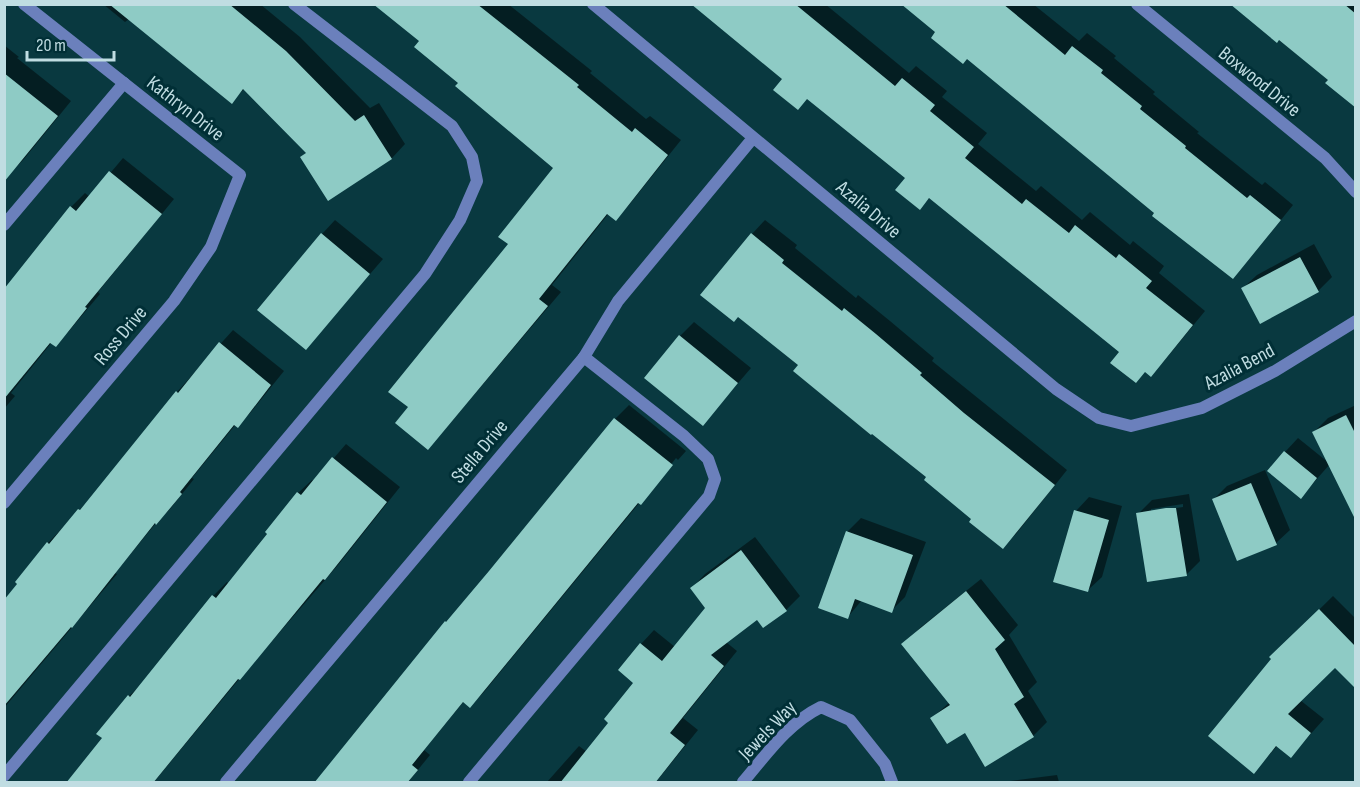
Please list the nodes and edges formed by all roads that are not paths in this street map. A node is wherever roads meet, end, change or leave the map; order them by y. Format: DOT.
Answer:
graph roads {
  1 [pos="24,4"];
  2 [pos="294,4"];
  3 [pos="592,4"];
  4 [pos="1137,4"];
  5 [pos="124,83"];
  6 [pos="753,138"];
  7 [pos="240,175"];
  8 [pos="1356,192"];
  9 [pos="5,224"];
  10 [pos="1356,321"];
  11 [pos="584,357"];
  12 [pos="1131,426"];
  13 [pos="4,503"];
  14 [pos="4,776"];
  15 [pos="226,783"];
  16 [pos="469,783"];
  17 [pos="743,783"];
  18 [pos="892,783"];
  1 -- 5 [label="street, Kathryn Drive"];
  2 -- 14 [label="street"];
  3 -- 6 [label="street, Azalia Drive"];
  4 -- 8 [label="street, Boxwood Drive"];
  5 -- 7 [label="street, Kathryn Drive"];
  5 -- 9 [label="street"];
  6 -- 11 [label="street, Stella Drive"];
  6 -- 12 [label="street, Azalia Drive"];
  7 -- 13 [label="street, Ross Drive"];
  10 -- 12 [label="street, Azalia Bend"];
  11 -- 15 [label="street, Stella Drive"];
  11 -- 16 [label="street"];
  17 -- 18 [label="street, Jewels Way"];
}
